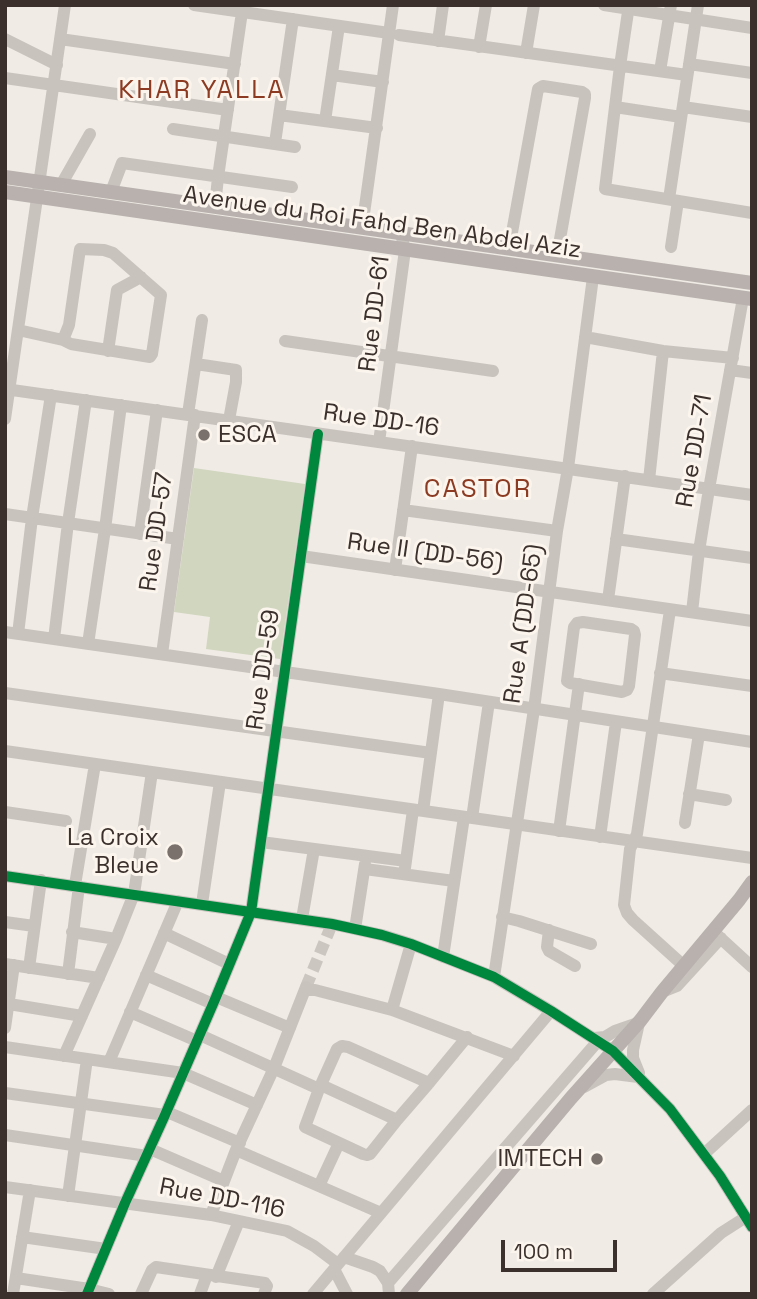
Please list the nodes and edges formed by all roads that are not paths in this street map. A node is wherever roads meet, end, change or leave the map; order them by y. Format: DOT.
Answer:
graph roads {
  1 [pos="65,5"];
  2 [pos="194,5"];
  3 [pos="393,5"];
  4 [pos="443,5"];
  5 [pos="486,5"];
  6 [pos="534,5"];
  7 [pos="604,5"];
  8 [pos="698,5"];
  9 [pos="629,7"];
  10 [pos="243,9"];
  11 [pos="670,10"];
  12 [pos="293,19"];
  13 [pos="696,19"];
  14 [pos="338,26"];
  15 [pos="752,28"];
  16 [pos="394,34"];
  17 [pos="5,39"];
  18 [pos="60,39"];
  19 [pos="438,41"];
  20 [pos="479,47"];
  21 [pos="526,53"];
  22 [pos="235,64"];
  23 [pos="57,65"];
  24 [pos="620,66"];
  25 [pos="688,70"];
  26 [pos="660,71"];
  27 [pos="752,73"];
  28 [pos="331,75"];
  29 [pos="5,78"];
  30 [pos="383,82"];
  31 [pos="54,84"];
  32 [pos="615,107"];
  33 [pos="228,110"];
  34 [pos="682,112"];
  35 [pos="279,115"];
  36 [pos="752,117"];
  37 [pos="325,121"];
  38 [pos="377,128"];
  39 [pos="173,129"];
  40 [pos="90,134"];
  41 [pos="224,136"];
  42 [pos="275,143"];
  43 [pos="295,147"];
  44 [pos="5,177"];
  45 [pos="218,177"];
  46 [pos="61,185"];
  47 [pos="292,187"];
  48 [pos="38,189"];
  49 [pos="5,191"];
  50 [pos="111,192"];
  51 [pos="674,200"];
  52 [pos="215,206"];
  53 [pos="752,213"];
  54 [pos="362,228"];
  55 [pos="401,234"];
  56 [pos="671,247"];
  57 [pos="509,249"];
  58 [pos="405,250"];
  59 [pos="558,256"];
  60 [pos="141,277"];
  61 [pos="593,277"];
  62 [pos="752,284"];
  63 [pos="747,298"];
  64 [pos="202,320"];
  65 [pos="18,330"];
  66 [pos="585,338"];
  67 [pos="63,340"];
  68 [pos="285,341"];
  69 [pos="108,351"];
  70 [pos="663,351"];
  71 [pos="391,356"];
  72 [pos="196,364"];
  73 [pos="732,364"];
  74 [pos="493,372"];
  75 [pos="752,373"];
  76 [pos="7,389"];
  77 [pos="51,395"];
  78 [pos="86,400"];
  79 [pos="121,405"];
  80 [pos="157,410"];
  81 [pos="191,415"];
  82 [pos="5,419"];
  83 [pos="229,420"];
  84 [pos="318,434"];
  85 [pos="379,442"];
  86 [pos="412,446"];
  87 [pos="568,468"];
  88 [pos="625,476"];
  89 [pos="649,480"];
  90 [pos="709,489"];
  91 [pos="752,495"];
  92 [pos="404,510"];
  93 [pos="5,514"];
  94 [pos="33,518"];
  95 [pos="68,523"];
  96 [pos="105,529"];
  97 [pos="557,531"];
  98 [pos="140,534"];
  99 [pos="178,539"];
  100 [pos="616,539"];
  101 [pos="699,551"];
  102 [pos="301,556"];
  103 [pos="752,558"];
  104 [pos="395,570"];
  105 [pos="548,592"];
  106 [pos="608,600"];
  107 [pos="670,610"];
  108 [pos="692,612"];
  109 [pos="752,621"];
  110 [pos="12,633"];
  111 [pos="54,639"];
  112 [pos="88,644"];
  113 [pos="162,654"];
  114 [pos="285,672"];
  115 [pos="660,673"];
  116 [pos="579,684"];
  117 [pos="752,686"];
  118 [pos="5,693"];
  119 [pos="439,694"];
  120 [pos="489,702"];
  121 [pos="534,709"];
  122 [pos="575,715"];
  123 [pos="616,722"];
  124 [pos="652,727"];
  125 [pos="276,732"];
  126 [pos="699,734"];
  127 [pos="752,742"];
  128 [pos="5,751"];
  129 [pos="431,753"];
  130 [pos="95,764"];
  131 [pos="152,772"];
  132 [pos="220,782"];
  133 [pos="268,789"];
  134 [pos="689,794"];
  135 [pos="726,800"];
  136 [pos="418,810"];
  137 [pos="5,812"];
  138 [pos="468,818"];
  139 [pos="66,821"];
  140 [pos="685,824"];
  141 [pos="516,825"];
  142 [pos="559,831"];
  143 [pos="600,837"];
  144 [pos="261,842"];
  145 [pos="634,842"];
  146 [pos="314,849"];
  147 [pos="752,858"];
  148 [pos="366,863"];
  149 [pos="405,867"];
  150 [pos="5,876"];
  151 [pos="41,880"];
  152 [pos="454,881"];
  153 [pos="752,882"];
  154 [pos="77,886"];
  155 [pos="134,894"];
  156 [pos="178,901"];
  157 [pos="202,904"];
  158 [pos="251,912"];
  159 [pos="502,917"];
  160 [pos="302,919"];
  161 [pos="5,922"];
  162 [pos="34,926"];
  163 [pos="355,929"];
  164 [pos="549,930"];
  165 [pos="72,932"];
  166 [pos="164,933"];
  167 [pos="717,935"];
  168 [pos="116,939"];
  169 [pos="411,944"];
  170 [pos="591,944"];
  171 [pos="443,957"];
  172 [pos="229,964"];
  173 [pos="10,965"];
  174 [pos="575,966"];
  175 [pos="684,966"];
  176 [pos="752,967"];
  177 [pos="29,968"];
  178 [pos="68,974"];
  179 [pos="146,975"];
  180 [pos="494,977"];
  181 [pos="99,978"];
  182 [pos="662,992"];
  183 [pos="215,1000"];
  184 [pos="9,1004"];
  185 [pos="392,1010"];
  186 [pos="551,1011"];
  187 [pos="130,1012"];
  188 [pos="82,1016"];
  189 [pos="639,1022"];
  190 [pos="5,1028"];
  191 [pos="290,1028"];
  192 [pos="467,1037"];
  193 [pos="199,1038"];
  194 [pos="596,1040"];
  195 [pos="5,1047"];
  196 [pos="613,1051"];
  197 [pos="64,1056"];
  198 [pos="514,1056"];
  199 [pos="87,1059"];
  200 [pos="109,1062"];
  201 [pos="274,1068"];
  202 [pos="183,1073"];
  203 [pos="641,1079"];
  204 [pos="429,1083"];
  205 [pos="320,1087"];
  206 [pos="578,1091"];
  207 [pos="5,1093"];
  208 [pos="81,1103"];
  209 [pos="257,1105"];
  210 [pos="752,1110"];
  211 [pos="166,1114"];
  212 [pos="397,1120"];
  213 [pos="5,1135"];
  214 [pos="339,1143"];
  215 [pos="75,1146"];
  216 [pos="238,1146"];
  217 [pos="148,1152"];
  218 [pos="704,1154"];
  219 [pos="223,1181"];
  220 [pos="318,1186"];
  221 [pos="5,1187"];
  222 [pos="30,1190"];
  223 [pos="68,1196"];
  224 [pos="125,1203"];
  225 [pos="381,1213"];
  226 [pos="211,1215"];
  227 [pos="239,1221"];
  228 [pos="749,1222"];
  229 [pos="22,1237"];
  230 [pos="106,1249"];
  231 [pos="12,1256"];
  232 [pos="339,1263"];
  233 [pos="212,1276"];
  234 [pos="16,1279"];
  235 [pos="388,1289"];
  236 [pos="88,1291"];
  237 [pos="13,1294"];
  238 [pos="109,1294"];
  239 [pos="141,1294"];
  240 [pos="200,1294"];
  241 [pos="264,1294"];
  242 [pos="313,1294"];
  243 [pos="347,1294"];
  244 [pos="407,1294"];
  245 [pos="653,1294"];
  1 -- 18 [label="street"];
  2 -- 10 [label="street"];
  3 -- 16 [label="street"];
  4 -- 19 [label="street"];
  5 -- 20 [label="street"];
  6 -- 21 [label="street"];
  7 -- 9 [label="street"];
  8 -- 13 [label="street"];
  9 -- 11 [label="street"];
  9 -- 24 [label="street"];
  10 -- 12 [label="street"];
  10 -- 22 [label="street"];
  11 -- 13 [label="street"];
  11 -- 26 [label="street"];
  12 -- 14 [label="street"];
  12 -- 35 [label="street"];
  13 -- 15 [label="street"];
  13 -- 25 [label="street"];
  14 -- 16 [label="street"];
  14 -- 28 [label="street"];
  16 -- 19 [label="street"];
  16 -- 30 [label="street"];
  17 -- 23 [label="street"];
  18 -- 22 [label="street"];
  18 -- 23 [label="street"];
  19 -- 20 [label="street"];
  20 -- 21 [label="street"];
  21 -- 24 [label="street"];
  22 -- 33 [label="street"];
  23 -- 31 [label="street"];
  24 -- 26 [label="street"];
  24 -- 32 [label="street"];
  25 -- 26 [label="street"];
  25 -- 27 [label="street"];
  25 -- 34 [label="street"];
  28 -- 30 [label="street"];
  28 -- 37 [label="street"];
  29 -- 31 [label="street"];
  30 -- 38 [label="street"];
  31 -- 33 [label="street"];
  31 -- 48 [label="street"];
  32 -- 34 [label="street"];
  32 -- 51 [label="street"];
  33 -- 41 [label="street"];
  34 -- 36 [label="street"];
  34 -- 51 [label="street"];
  35 -- 37 [label="street"];
  35 -- 42 [label="street"];
  37 -- 38 [label="street"];
  38 -- 54 [label="street"];
  39 -- 41 [label="street"];
  40 -- 46 [label="street"];
  41 -- 42 [label="street"];
  41 -- 45 [label="street"];
  42 -- 43 [label="street"];
  44 -- 48 [label="main road, Avenue du Roi Fahd Ben Abdel Aziz"];
  45 -- 47 [label="street"];
  45 -- 50 [label="street"];
  45 -- 52 [label="street"];
  46 -- 48 [label="main road, Avenue du Roi Fahd Ben Abdel Aziz"];
  46 -- 50 [label="main road, Avenue du Roi Fahd Ben Abdel Aziz"];
  48 -- 49 [label="main road, Avenue du Roi Fahd Ben Abdel Aziz"];
  48 -- 58 [label="main road, Avenue du Roi Fahd Ben Abdel Aziz"];
  48 -- 65 [label="street"];
  50 -- 52 [label="main road, Avenue du Roi Fahd Ben Abdel Aziz"];
  51 -- 53 [label="street"];
  51 -- 56 [label="street"];
  52 -- 54 [label="main road, Avenue du Roi Fahd Ben Abdel Aziz"];
  54 -- 55 [label="main road, Avenue du Roi Fahd Ben Abdel Aziz"];
  55 -- 57 [label="main road, Avenue du Roi Fahd Ben Abdel Aziz"];
  55 -- 58 [label="street, Rue DD-61"];
  57 -- 59 [label="main road, Avenue du Roi Fahd Ben Abdel Aziz"];
  57 -- 59 [label="street"];
  58 -- 61 [label="main road, Avenue du Roi Fahd Ben Abdel Aziz"];
  58 -- 71 [label="street, Rue DD-61"];
  59 -- 62 [label="main road, Avenue du Roi Fahd Ben Abdel Aziz"];
  60 -- 67 [label="street"];
  60 -- 69 [label="street"];
  60 -- 69 [label="street"];
  61 -- 63 [label="main road, Avenue du Roi Fahd Ben Abdel Aziz"];
  61 -- 66 [label="street, Rue A (DD-65)"];
  63 -- 73 [label="street, Rue DD-71"];
  64 -- 72 [label="street, Rue DD-57"];
  65 -- 67 [label="street"];
  65 -- 76 [label="street"];
  66 -- 70 [label="street"];
  66 -- 87 [label="street, Rue A (DD-65)"];
  67 -- 69 [label="street"];
  68 -- 71 [label="street"];
  70 -- 73 [label="street"];
  70 -- 89 [label="street"];
  71 -- 74 [label="street"];
  71 -- 85 [label="street, Rue DD-61"];
  72 -- 81 [label="street, Rue DD-57"];
  72 -- 83 [label="street"];
  73 -- 75 [label="street"];
  73 -- 90 [label="street, Rue DD-71"];
  76 -- 77 [label="street, Rue DD-16"];
  76 -- 82 [label="street"];
  77 -- 78 [label="street, Rue DD-16"];
  77 -- 94 [label="street"];
  78 -- 79 [label="street, Rue DD-16"];
  78 -- 95 [label="street"];
  79 -- 80 [label="street, Rue DD-16"];
  79 -- 96 [label="street"];
  80 -- 81 [label="street, Rue DD-16"];
  80 -- 98 [label="street"];
  81 -- 83 [label="street, Rue DD-16"];
  81 -- 99 [label="street, Rue DD-57"];
  83 -- 84 [label="street, Rue DD-16"];
  84 -- 85 [label="street, Rue DD-16"];
  84 -- 102 [label="street, Rue DD-59"];
  85 -- 86 [label="street, Rue DD-16"];
  86 -- 87 [label="street, Rue DD-16"];
  86 -- 92 [label="street"];
  87 -- 88 [label="street, Rue DD-16"];
  87 -- 97 [label="street, Rue A (DD-65)"];
  88 -- 89 [label="street, Rue DD-16"];
  88 -- 100 [label="street"];
  89 -- 90 [label="street, Rue DD-16"];
  90 -- 91 [label="street, Rue DD-16"];
  90 -- 101 [label="street, Rue DD-71"];
  92 -- 97 [label="street"];
  92 -- 104 [label="street"];
  93 -- 94 [label="street"];
  94 -- 95 [label="street"];
  94 -- 110 [label="street"];
  95 -- 96 [label="street"];
  95 -- 111 [label="street"];
  96 -- 98 [label="street"];
  96 -- 112 [label="street"];
  97 -- 105 [label="street, Rue A (DD-65)"];
  98 -- 99 [label="street"];
  99 -- 113 [label="street, Rue DD-57"];
  100 -- 101 [label="street"];
  100 -- 106 [label="street"];
  101 -- 103 [label="street"];
  101 -- 108 [label="street, Rue DD-71"];
  102 -- 104 [label="street, Rue II (DD-56)"];
  102 -- 114 [label="street, Rue DD-59"];
  104 -- 105 [label="street, Rue II (DD-56)"];
  105 -- 106 [label="street, Rue II (DD-56)"];
  105 -- 121 [label="street, Rue A (DD-65)"];
  106 -- 107 [label="street, Rue II (DD-56)"];
  107 -- 108 [label="street, Rue II (DD-56)"];
  107 -- 115 [label="street"];
  108 -- 109 [label="street, Rue II (DD-56)"];
  110 -- 111 [label="street"];
  111 -- 112 [label="street"];
  112 -- 113 [label="street"];
  113 -- 114 [label="street"];
  114 -- 119 [label="street"];
  114 -- 125 [label="street, Rue DD-59"];
  115 -- 117 [label="street"];
  115 -- 124 [label="street"];
  116 -- 116 [label="street"];
  116 -- 122 [label="street"];
  118 -- 125 [label="street"];
  119 -- 120 [label="street"];
  119 -- 129 [label="street"];
  120 -- 121 [label="street"];
  120 -- 138 [label="street"];
  121 -- 122 [label="street"];
  121 -- 141 [label="street, Rue A (DD-65)"];
  122 -- 123 [label="street"];
  122 -- 142 [label="street"];
  123 -- 124 [label="street"];
  123 -- 143 [label="street"];
  124 -- 126 [label="street"];
  124 -- 145 [label="street"];
  125 -- 129 [label="street"];
  125 -- 133 [label="street, Rue DD-59"];
  126 -- 127 [label="street"];
  126 -- 134 [label="street"];
  128 -- 130 [label="street"];
  129 -- 136 [label="street"];
  130 -- 131 [label="street"];
  130 -- 154 [label="street"];
  131 -- 132 [label="street"];
  131 -- 155 [label="street"];
  132 -- 133 [label="street"];
  132 -- 157 [label="street"];
  133 -- 136 [label="street"];
  133 -- 144 [label="street, Rue DD-59"];
  134 -- 135 [label="street"];
  134 -- 140 [label="street"];
  136 -- 138 [label="street"];
  136 -- 149 [label="street"];
  137 -- 139 [label="street"];
  138 -- 141 [label="street"];
  138 -- 152 [label="street"];
  141 -- 142 [label="street"];
  141 -- 159 [label="street, Rue A (DD-65)"];
  142 -- 143 [label="street"];
  143 -- 145 [label="street"];
  144 -- 146 [label="street"];
  144 -- 158 [label="street, Rue DD-59"];
  145 -- 147 [label="street"];
  145 -- 175 [label="street"];
  146 -- 148 [label="street"];
  146 -- 160 [label="street"];
  148 -- 149 [label="street"];
  148 -- 163 [label="street"];
  149 -- 152 [label="street"];
  150 -- 151 [label="street"];
  151 -- 154 [label="street"];
  151 -- 162 [label="street"];
  152 -- 171 [label="street"];
  153 -- 167 [label="main road"];
  154 -- 155 [label="street"];
  154 -- 165 [label="street"];
  155 -- 156 [label="street"];
  155 -- 168 [label="street"];
  156 -- 157 [label="street"];
  156 -- 166 [label="street"];
  157 -- 158 [label="street"];
  158 -- 160 [label="street"];
  158 -- 172 [label="street, Rue DD-59"];
  159 -- 164 [label="street"];
  159 -- 180 [label="street, Rue A (DD-65)"];
  160 -- 163 [label="street"];
  161 -- 162 [label="street"];
  162 -- 177 [label="street"];
  163 -- 169 [label="street"];
  164 -- 170 [label="street"];
  164 -- 174 [label="street"];
  165 -- 168 [label="street"];
  165 -- 178 [label="street"];
  166 -- 172 [label="street"];
  166 -- 179 [label="street"];
  167 -- 175 [label="main road"];
  167 -- 176 [label="street"];
  167 -- 182 [label="street"];
  168 -- 181 [label="street"];
  169 -- 171 [label="street"];
  169 -- 185 [label="street"];
  171 -- 180 [label="street"];
  172 -- 183 [label="street, Rue DD-59"];
  173 -- 177 [label="street"];
  173 -- 184 [label="street"];
  175 -- 182 [label="main road"];
  177 -- 178 [label="street"];
  178 -- 181 [label="street"];
  179 -- 183 [label="street"];
  179 -- 187 [label="street"];
  180 -- 186 [label="street"];
  181 -- 188 [label="street"];
  182 -- 189 [label="main road"];
  183 -- 191 [label="street"];
  183 -- 193 [label="street, Rue DD-59"];
  184 -- 188 [label="street"];
  184 -- 190 [label="street"];
  185 -- 191 [label="street"];
  185 -- 192 [label="street"];
  186 -- 194 [label="street"];
  186 -- 198 [label="street"];
  187 -- 193 [label="street"];
  187 -- 200 [label="street"];
  188 -- 197 [label="street"];
  189 -- 194 [label="street"];
  189 -- 196 [label="main road"];
  189 -- 203 [label="street"];
  191 -- 201 [label="street"];
  192 -- 198 [label="street"];
  192 -- 204 [label="street"];
  193 -- 201 [label="street"];
  193 -- 202 [label="street, Rue DD-59"];
  194 -- 196 [label="street"];
  194 -- 235 [label="street"];
  195 -- 197 [label="street"];
  196 -- 203 [label="street"];
  196 -- 206 [label="main road"];
  197 -- 199 [label="street"];
  198 -- 225 [label="street"];
  199 -- 200 [label="street"];
  199 -- 208 [label="street"];
  200 -- 202 [label="street"];
  201 -- 205 [label="street"];
  201 -- 209 [label="street"];
  202 -- 209 [label="street"];
  202 -- 211 [label="street, Rue DD-59"];
  203 -- 206 [label="street"];
  203 -- 218 [label="street"];
  204 -- 205 [label="street"];
  204 -- 212 [label="street"];
  205 -- 212 [label="street"];
  205 -- 214 [label="street"];
  206 -- 244 [label="main road"];
  207 -- 208 [label="street"];
  208 -- 211 [label="street"];
  208 -- 215 [label="street"];
  209 -- 216 [label="street"];
  210 -- 218 [label="street"];
  211 -- 216 [label="street"];
  211 -- 217 [label="street, Rue DD-59"];
  212 -- 214 [label="street"];
  213 -- 215 [label="street"];
  214 -- 220 [label="street"];
  215 -- 217 [label="street"];
  215 -- 223 [label="street"];
  216 -- 219 [label="street"];
  216 -- 220 [label="street"];
  217 -- 219 [label="street"];
  217 -- 224 [label="street, Rue DD-59"];
  218 -- 228 [label="street"];
  219 -- 226 [label="street"];
  220 -- 225 [label="street"];
  221 -- 222 [label="street, Rue DD-116"];
  222 -- 223 [label="street, Rue DD-116"];
  222 -- 229 [label="street"];
  223 -- 224 [label="street, Rue DD-116"];
  224 -- 226 [label="street, Rue DD-116"];
  224 -- 230 [label="street, Rue DD-59"];
  225 -- 232 [label="street"];
  226 -- 227 [label="street, Rue DD-116"];
  227 -- 232 [label="street, Rue DD-116"];
  227 -- 233 [label="street"];
  228 -- 245 [label="street"];
  229 -- 230 [label="street"];
  229 -- 231 [label="street"];
  230 -- 236 [label="street, Rue DD-59"];
  231 -- 234 [label="street"];
  232 -- 235 [label="street"];
  232 -- 242 [label="street"];
  232 -- 243 [label="street"];
  233 -- 239 [label="street"];
  233 -- 240 [label="street"];
  233 -- 241 [label="street"];
  234 -- 236 [label="street"];
  234 -- 237 [label="street"];
  236 -- 238 [label="street"];
}
